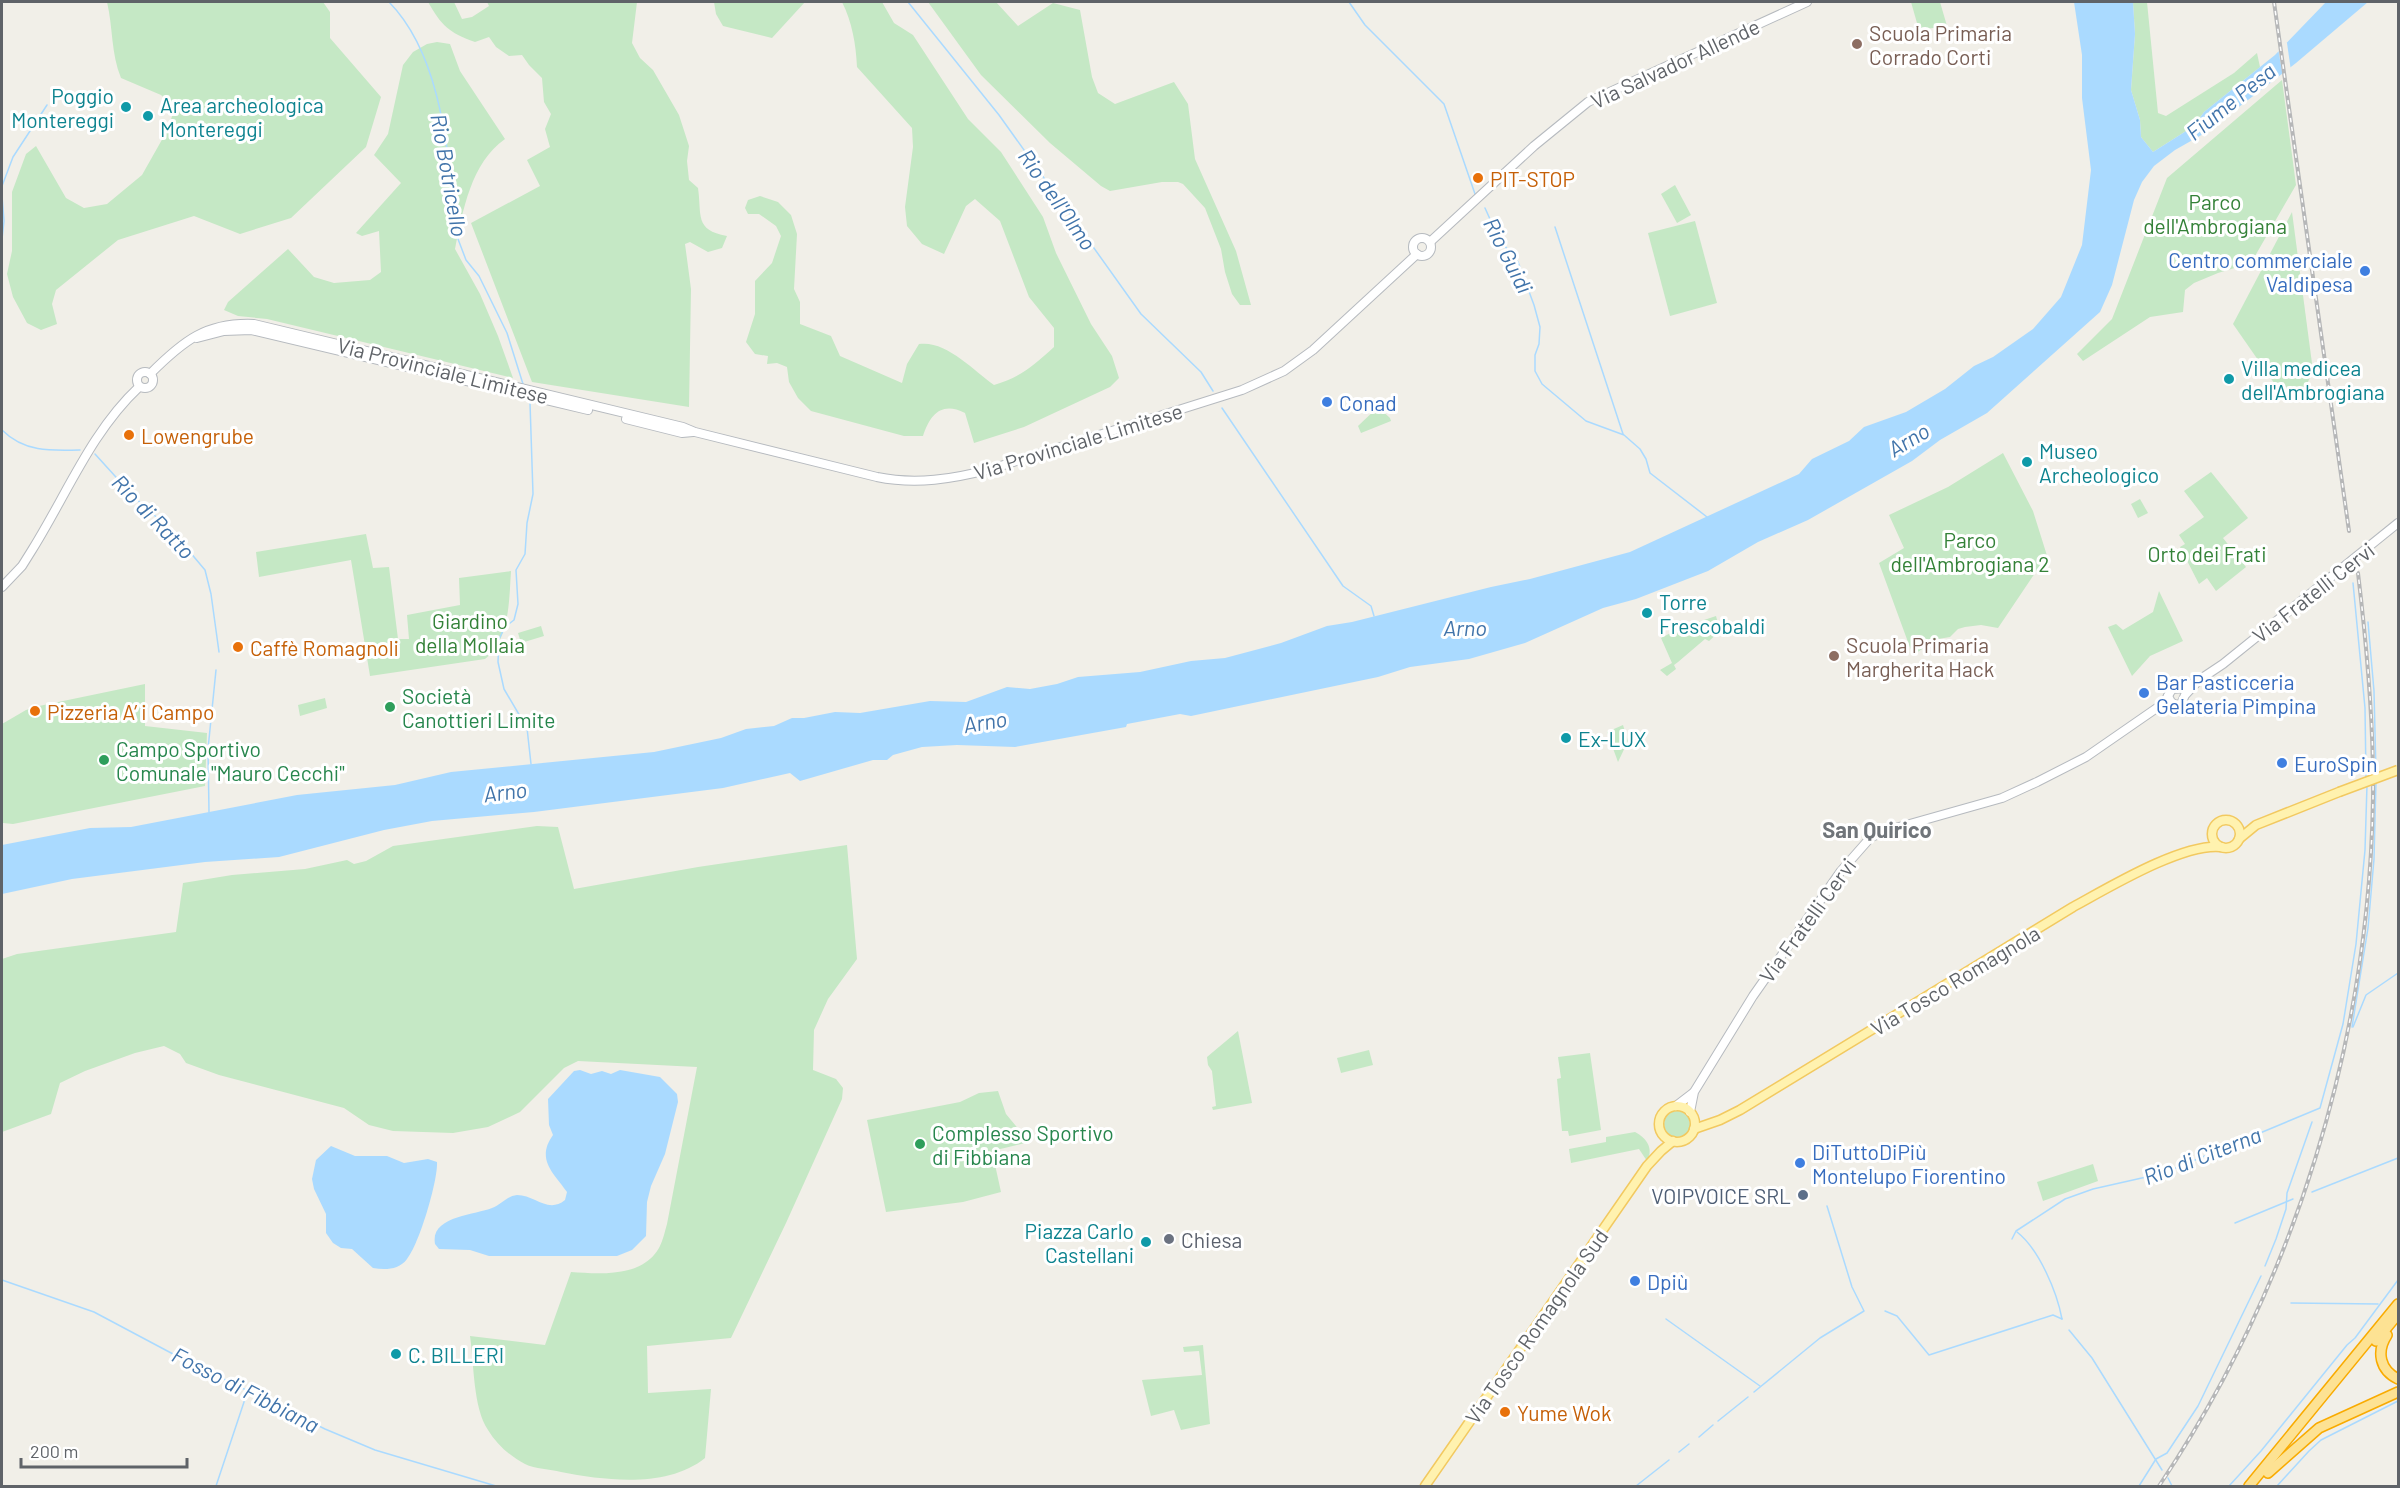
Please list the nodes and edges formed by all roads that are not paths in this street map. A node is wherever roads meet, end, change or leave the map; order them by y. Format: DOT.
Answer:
graph roads {
  1 [pos="1807,2"];
  2 [pos="1470,206"];
  3 [pos="1430,242"];
  4 [pos="1417,254"];
  5 [pos="2398,523"];
  6 [pos="2,587"];
  7 [pos="2182,692"];
  8 [pos="2170,700"];
  9 [pos="2398,770"];
  10 [pos="2232,822"];
  11 [pos="2263,822"];
  12 [pos="2212,832"];
  13 [pos="2239,839"];
  14 [pos="2221,847"];
  15 [pos="2191,851"];
  16 [pos="1694,1092"];
  17 [pos="1676,1106"];
  18 [pos="1692,1115"];
  19 [pos="1724,1118"];
  20 [pos="1694,1129"];
  21 [pos="1662,1134"];
  22 [pos="1673,1142"];
  23 [pos="1647,1166"];
  24 [pos="2398,1304"];
  25 [pos="2398,1314"];
  26 [pos="2398,1320"];
  27 [pos="2398,1379"];
  28 [pos="2398,1392"];
  29 [pos="2268,1473"];
  30 [pos="1425,1486"];
  31 [pos="2249,1486"];
  32 [pos="2257,1486"];
  1 -- 2 [label="main road, Via Salvador Allende"];
  2 -- 3 [label="main road, Via Provinciale Limitese"];
  3 -- 4 [label="main road, Via Provinciale Limitese"];
  3 -- 4 [label="main road, Via Provinciale Limitese"];
  4 -- 6 [label="main road, Via Provinciale Limitese"];
  5 -- 7 [label="main road, Via Fratelli Cervi"];
  7 -- 8 [label="main road, Via Fratelli Cervi"];
  7 -- 8 [label="main road, Via Fratelli Cervi"];
  8 -- 16 [label="main road, Via Fratelli Cervi"];
  9 -- 11 [label="main road, Via Tosco Romagnola, bridge"];
  10 -- 11 [label="main road, Via Tosco Romagnola"];
  10 -- 12 [label="main road, Via Tosco Romagnola"];
  10 -- 13 [label="main road"];
  11 -- 13 [label="main road, Via Tosco Romagnola"];
  12 -- 14 [label="main road"];
  12 -- 15 [label="main road, Via Tosco Romagnola"];
  13 -- 14 [label="main road, Via Tosco Romagnola"];
  14 -- 15 [label="main road, Via Tosco Romagnola"];
  15 -- 19 [label="main road, Via Tosco Romagnola"];
  16 -- 17 [label="main road, Via Fratelli Cervi"];
  16 -- 18 [label="main road, Via Fratelli Cervi"];
  17 -- 18 [label="main road"];
  17 -- 21 [label="main road"];
  18 -- 19 [label="main road"];
  18 -- 20 [label="main road"];
  19 -- 20 [label="main road, Via Tosco Romagnola"];
  20 -- 22 [label="main road, Via Tosco Romagnola"];
  21 -- 22 [label="main road"];
  21 -- 23 [label="main road, Via Tosco Romagnola Sud"];
  22 -- 23 [label="main road, Via Tosco Romagnola Sud"];
  23 -- 30 [label="main road, Via Tosco Romagnola Sud"];
  24 -- 31 [label="highway"];
  25 -- 29 [label="highway"];
  26 -- 27 [label="highway"];
  28 -- 29 [label="highway"];
  29 -- 32 [label="highway"];
}
